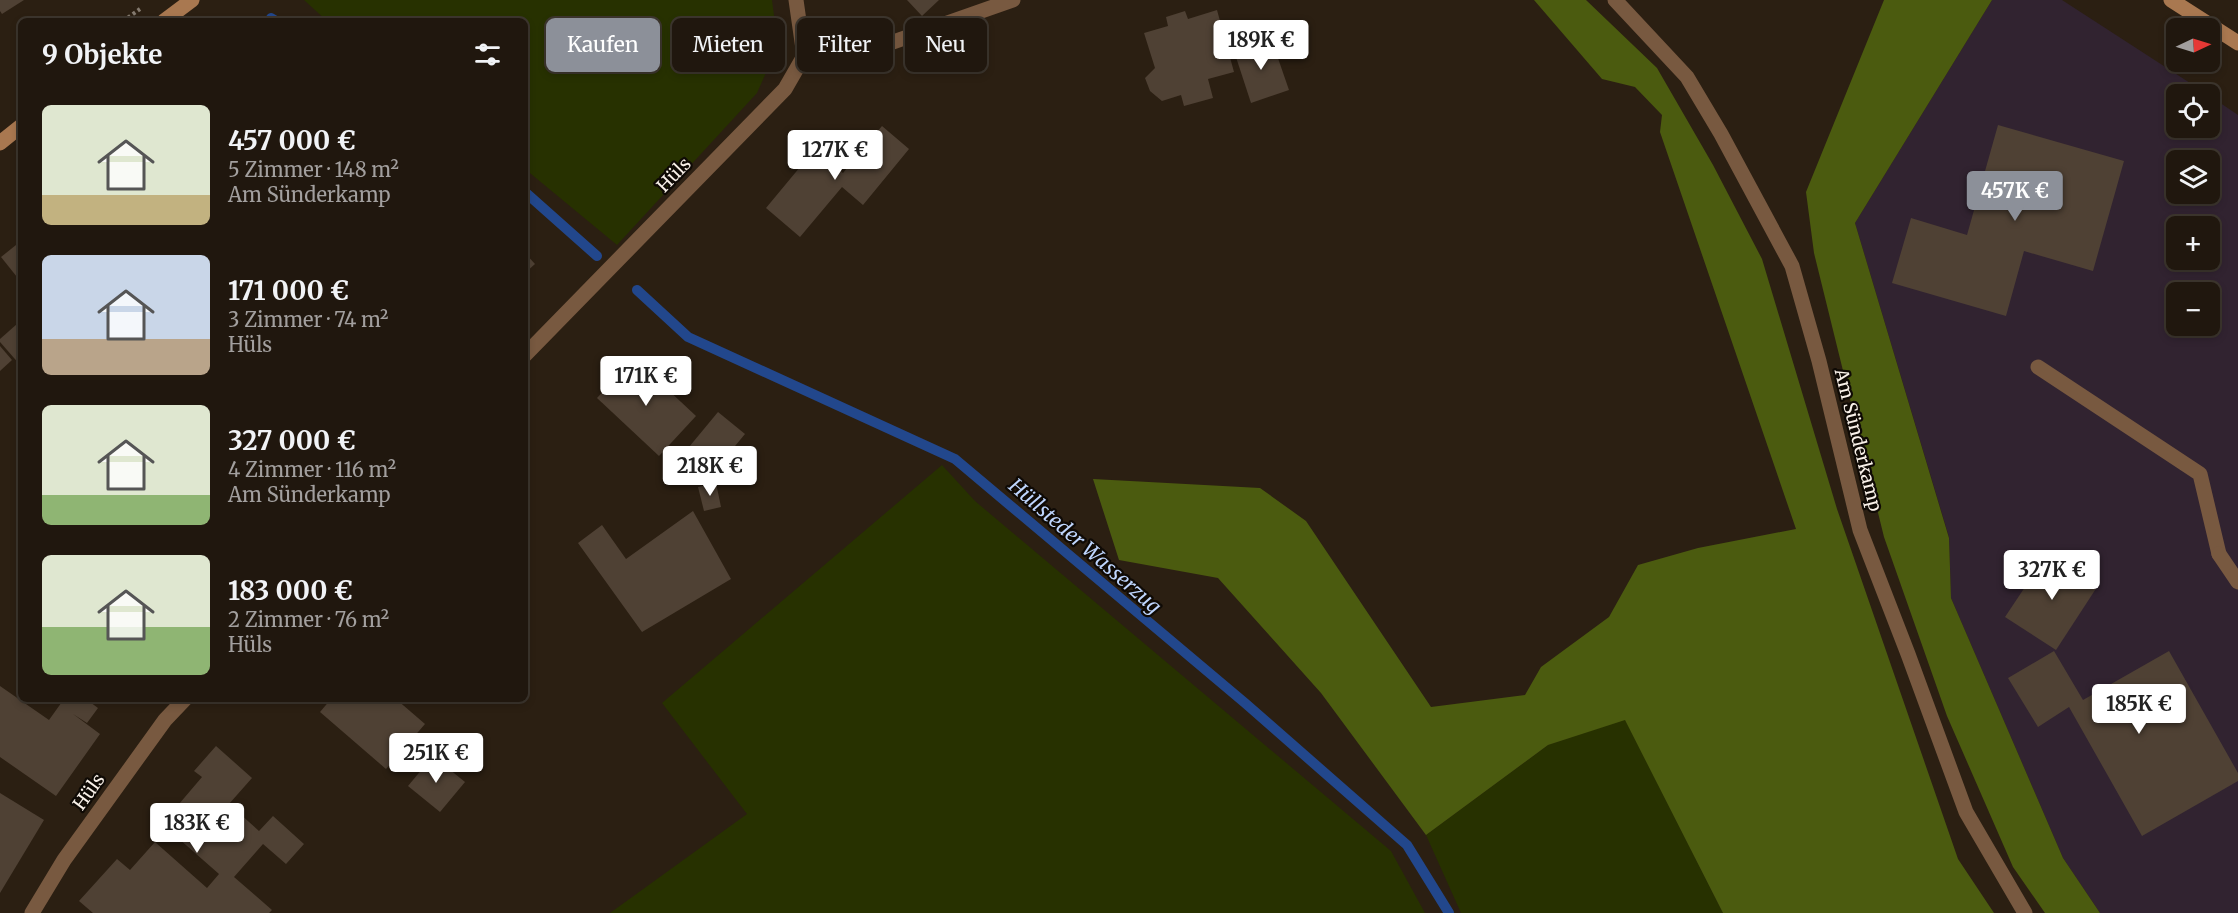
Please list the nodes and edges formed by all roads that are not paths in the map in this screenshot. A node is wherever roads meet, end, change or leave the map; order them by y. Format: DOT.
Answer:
graph roads {
  1 [pos="192,0"];
  2 [pos="796,0"];
  3 [pos="1013,0"];
  4 [pos="1615,0"];
  5 [pos="2171,0"];
  6 [pos="168,18"];
  7 [pos="799,18"];
  8 [pos="893,42"];
  9 [pos="2238,43"];
  10 [pos="797,68"];
  11 [pos="18,128"];
  12 [pos="0,143"];
  13 [pos="528,353"];
  14 [pos="2038,367"];
  15 [pos="2238,582"];
  16 [pos="181,702"];
  17 [pos="32,913"];
  18 [pos="2025,913"];
  1 -- 6 [label="main road"];
  2 -- 7 [label="street"];
  3 -- 8 [label="street"];
  4 -- 18 [label="street, Am Sünderkamp"];
  5 -- 9 [label="main road"];
  10 -- 13 [label="street, Hüls"];
  11 -- 12 [label="main road"];
  14 -- 15 [label="street"];
  16 -- 17 [label="street, Hüls"];
}
